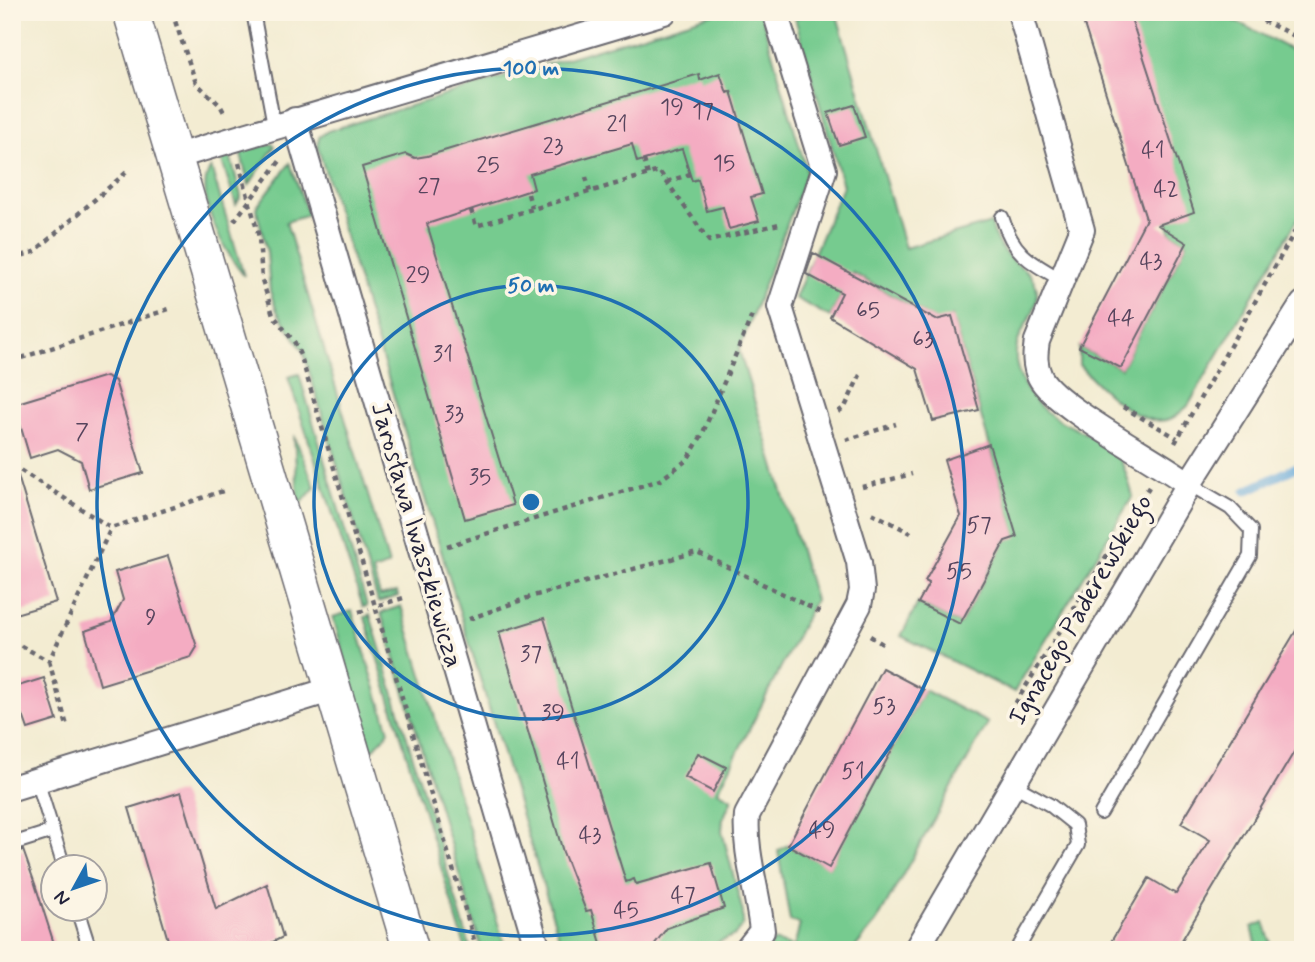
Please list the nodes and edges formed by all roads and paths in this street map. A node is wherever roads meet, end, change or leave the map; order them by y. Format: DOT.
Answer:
graph roads {
  1 [pos="131,12"];
  2 [pos="172,12"];
  3 [pos="253,12"];
  4 [pos="664,12"];
  5 [pos="775,12"];
  6 [pos="1020,12"];
  7 [pos="1245,12"];
  8 [pos="1303,40"];
  9 [pos="227,123"];
  10 [pos="284,123"];
  11 [pos="236,153"];
  12 [pos="174,157"];
  13 [pos="645,160"];
  14 [pos="129,170"];
  15 [pos="690,174"];
  16 [pos="648,175"];
  17 [pos="586,177"];
  18 [pos="667,181"];
  19 [pos="590,192"];
  20 [pos="528,194"];
  21 [pos="253,196"];
  22 [pos="249,201"];
  23 [pos="532,209"];
  24 [pos="471,210"];
  25 [pos="1002,217"];
  26 [pos="234,221"];
  27 [pos="790,221"];
  28 [pos="12,259"];
  29 [pos="1062,280"];
  30 [pos="1303,304"];
  31 [pos="169,309"];
  32 [pos="754,311"];
  33 [pos="12,361"];
  34 [pos="860,375"];
  35 [pos="896,425"];
  36 [pos="821,437"];
  37 [pos="12,465"];
  38 [pos="912,474"];
  39 [pos="1189,484"];
  40 [pos="223,491"];
  41 [pos="841,502"];
  42 [pos="111,527"];
  43 [pos="911,533"];
  44 [pos="442,547"];
  45 [pos="369,609"];
  46 [pos="359,612"];
  47 [pos="848,624"];
  48 [pos="443,628"];
  49 [pos="12,641"];
  50 [pos="884,645"];
  51 [pos="49,661"];
  52 [pos="334,690"];
  53 [pos="67,726"];
  54 [pos="37,780"];
  55 [pos="1014,785"];
  56 [pos="12,788"];
  57 [pos="1101,813"];
  58 [pos="53,831"];
  59 [pos="12,844"];
  60 [pos="60,853"];
  61 [pos="81,923"];
  62 [pos="90,950"];
  63 [pos="411,950"];
  64 [pos="477,950"];
  65 [pos="538,950"];
  66 [pos="747,950"];
  67 [pos="916,950"];
  68 [pos="1017,950"];
  1 -- 12 [label="street"];
  2 -- 9 [label="path"];
  3 -- 10 [label="lane"];
  4 -- 10 [label="street"];
  5 -- 36 [label="street"];
  6 -- 29 [label="street"];
  7 -- 8 [label="path"];
  10 -- 12 [label="street"];
  10 -- 48 [label="street, Jarosława Iwaszkiewicza"];
  11 -- 22 [label="path"];
  12 -- 52 [label="street"];
  13 -- 16 [label="path"];
  14 -- 28 [label="path"];
  15 -- 18 [label="path"];
  16 -- 18 [label="path"];
  16 -- 19 [label="path"];
  17 -- 19 [label="path"];
  18 -- 27 [label="path"];
  19 -- 23 [label="path"];
  20 -- 23 [label="path"];
  21 -- 22 [label="path"];
  22 -- 26 [label="path"];
  22 -- 64 [label="path"];
  23 -- 24 [label="path"];
  25 -- 29 [label="lane"];
  29 -- 39 [label="street"];
  30 -- 39 [label="street, Ignacego Paderewskiego"];
  31 -- 33 [label="path"];
  32 -- 44 [label="path"];
  34 -- 36 [label="path"];
  35 -- 36 [label="path"];
  36 -- 41 [label="street"];
  37 -- 42 [label="path"];
  38 -- 41 [label="path"];
  39 -- 55 [label="street, Ignacego Paderewskiego"];
  39 -- 57 [label="lane"];
  40 -- 42 [label="path"];
  41 -- 43 [label="path"];
  41 -- 47 [label="street"];
  42 -- 51 [label="path"];
  45 -- 46 [label="path"];
  47 -- 48 [label="path"];
  47 -- 50 [label="path"];
  47 -- 66 [label="street"];
  48 -- 65 [label="street, Jarosława Iwaszkiewicza"];
  49 -- 51 [label="path"];
  51 -- 53 [label="path"];
  52 -- 54 [label="street"];
  52 -- 63 [label="street"];
  54 -- 56 [label="street"];
  54 -- 58 [label="lane"];
  55 -- 67 [label="street, Ignacego Paderewskiego"];
  55 -- 68 [label="lane"];
  58 -- 59 [label="lane"];
  58 -- 60 [label="lane"];
  61 -- 62 [label="lane"];
}
